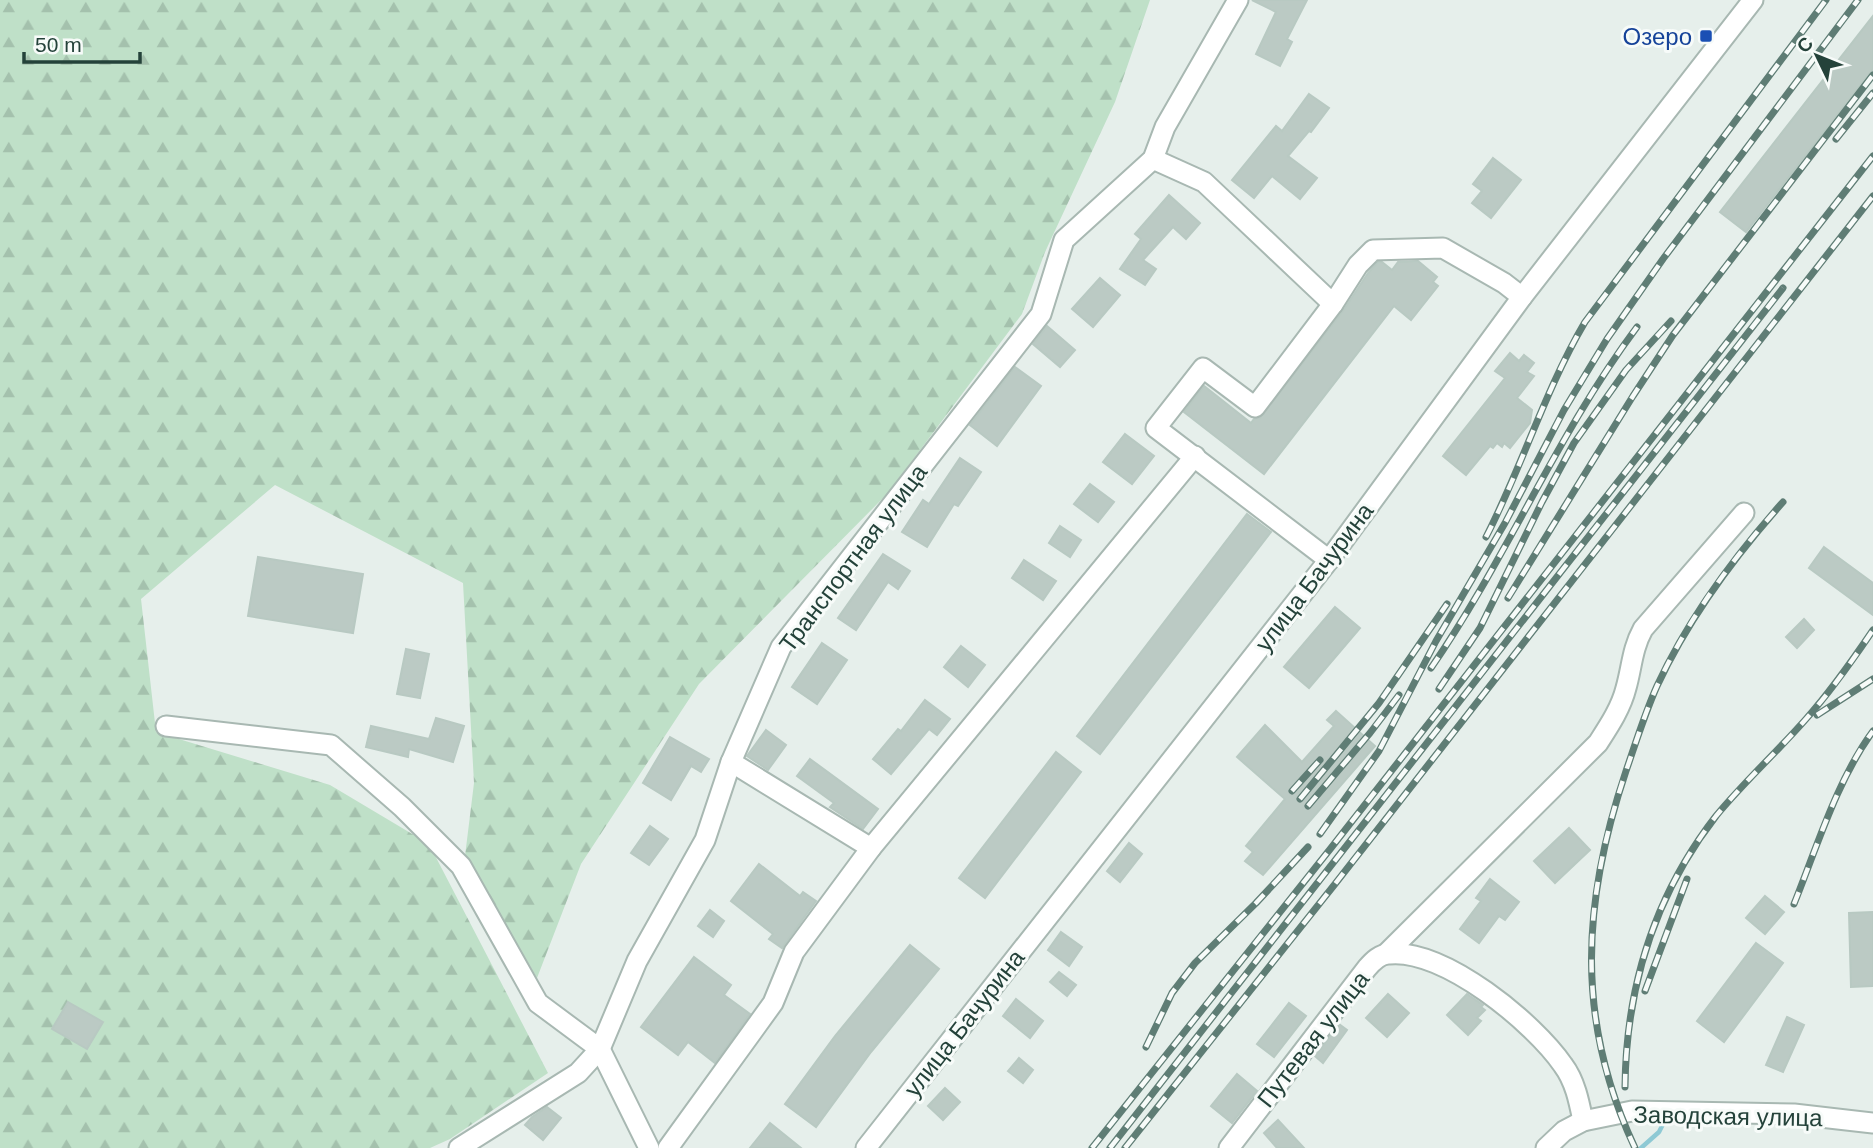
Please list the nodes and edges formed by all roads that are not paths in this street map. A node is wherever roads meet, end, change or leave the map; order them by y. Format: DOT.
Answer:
graph roads {
  1 [pos="1238,0"];
  2 [pos="1749,1"];
  3 [pos="1153,159"];
  4 [pos="1522,297"];
  5 [pos="1333,304"];
  6 [pos="1195,456"];
  7 [pos="1744,513"];
  8 [pos="1329,560"];
  9 [pos="166,726"];
  10 [pos="731,762"];
  11 [pos="871,848"];
  12 [pos="1411,930"];
  13 [pos="1387,953"];
  14 [pos="1417,957"];
  15 [pos="600,1049"];
  16 [pos="1583,1121"];
  17 [pos="1873,1123"];
  18 [pos="459,1148"];
  19 [pos="649,1148"];
  20 [pos="668,1148"];
  21 [pos="866,1148"];
  22 [pos="1229,1148"];
  23 [pos="1546,1148"];
  1 -- 3 [label="street, Транспортная улица"];
  2 -- 4 [label="street, улица Бачурина"];
  3 -- 5 [label="street"];
  3 -- 10 [label="street, Транспортная улица"];
  4 -- 5 [label="street"];
  4 -- 8 [label="street, улица Бачурина"];
  5 -- 6 [label="street"];
  6 -- 8 [label="street"];
  6 -- 11 [label="street"];
  7 -- 12 [label="street"];
  8 -- 21 [label="street, улица Бачурина"];
  9 -- 15 [label="street"];
  10 -- 11 [label="street"];
  10 -- 15 [label="street, Транспортная улица"];
  11 -- 20 [label="street"];
  12 -- 13 [label="street"];
  12 -- 14 [label="street"];
  13 -- 14 [label="street, Путевая улица"];
  13 -- 22 [label="street, Путевая улица"];
  14 -- 16 [label="street, Путевая улица"];
  15 -- 18 [label="street, Транспортная улица"];
  15 -- 19 [label="street"];
  16 -- 17 [label="street, Заводская улица"];
  16 -- 23 [label="street"];
}
